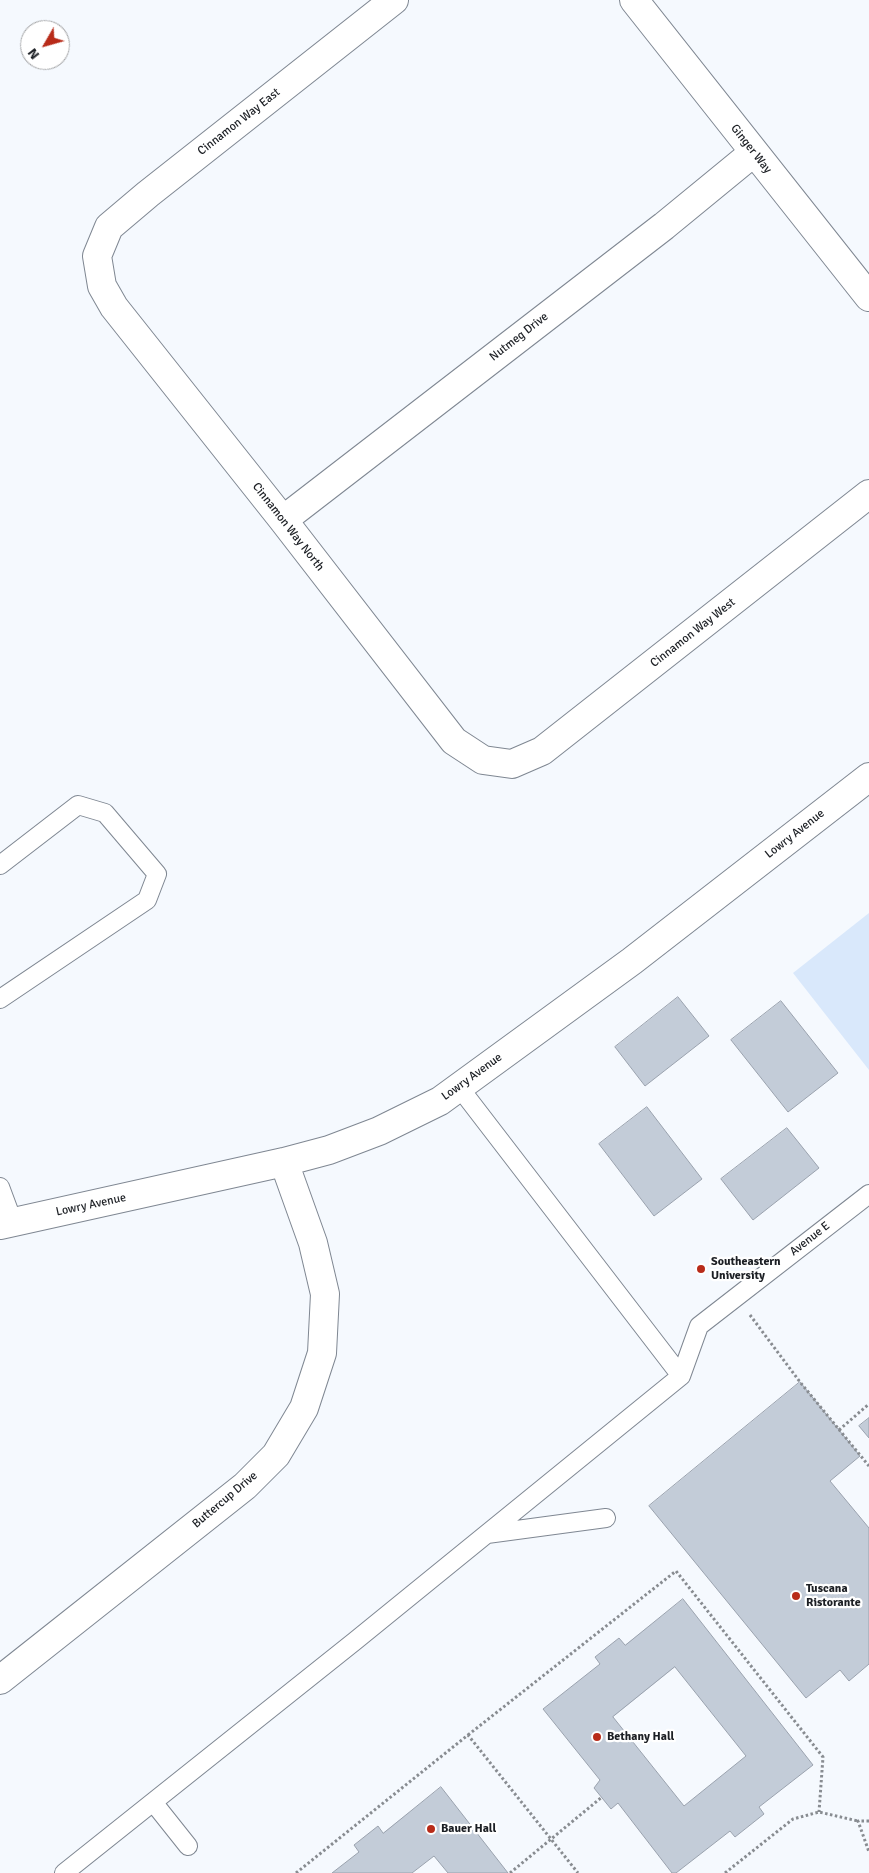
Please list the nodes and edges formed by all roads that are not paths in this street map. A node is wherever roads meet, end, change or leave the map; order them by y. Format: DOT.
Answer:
graph roads {
  1 [pos="394,0"];
  2 [pos="634,0"];
  3 [pos="754,153"];
  4 [pos="97,256"];
  5 [pos="869,297"];
  6 [pos="869,494"];
  7 [pos="283,520"];
  8 [pos="512,764"];
  9 [pos="869,777"];
  10 [pos="0,865"];
  11 [pos="0,999"];
  12 [pos="458,1087"];
  13 [pos="284,1162"];
  14 [pos="0,1187"];
  15 [pos="869,1194"];
  16 [pos="6,1224"];
  17 [pos="680,1376"];
  18 [pos="606,1518"];
  19 [pos="486,1534"];
  20 [pos="0,1680"];
  21 [pos="153,1802"];
  22 [pos="188,1846"];
  23 [pos="64,1873"];
  1 -- 4 [label="street, Cinnamon Way East"];
  2 -- 3 [label="street, Ginger Way"];
  3 -- 5 [label="street, Ginger Way"];
  3 -- 7 [label="street, Nutmeg Drive"];
  4 -- 7 [label="street, Cinnamon Way North"];
  6 -- 8 [label="street, Cinnamon Way West"];
  7 -- 8 [label="street, Cinnamon Way North"];
  9 -- 12 [label="street, Lowry Avenue"];
  10 -- 11 [label="lane"];
  12 -- 13 [label="street, Lowry Avenue"];
  12 -- 17 [label="lane"];
  13 -- 16 [label="street, Lowry Avenue"];
  13 -- 20 [label="street, Buttercup Drive"];
  14 -- 16 [label="lane"];
  15 -- 17 [label="lane, Avenue E"];
  17 -- 19 [label="lane"];
  18 -- 19 [label="lane"];
  19 -- 21 [label="lane"];
  21 -- 22 [label="lane"];
  21 -- 23 [label="lane"];
}
